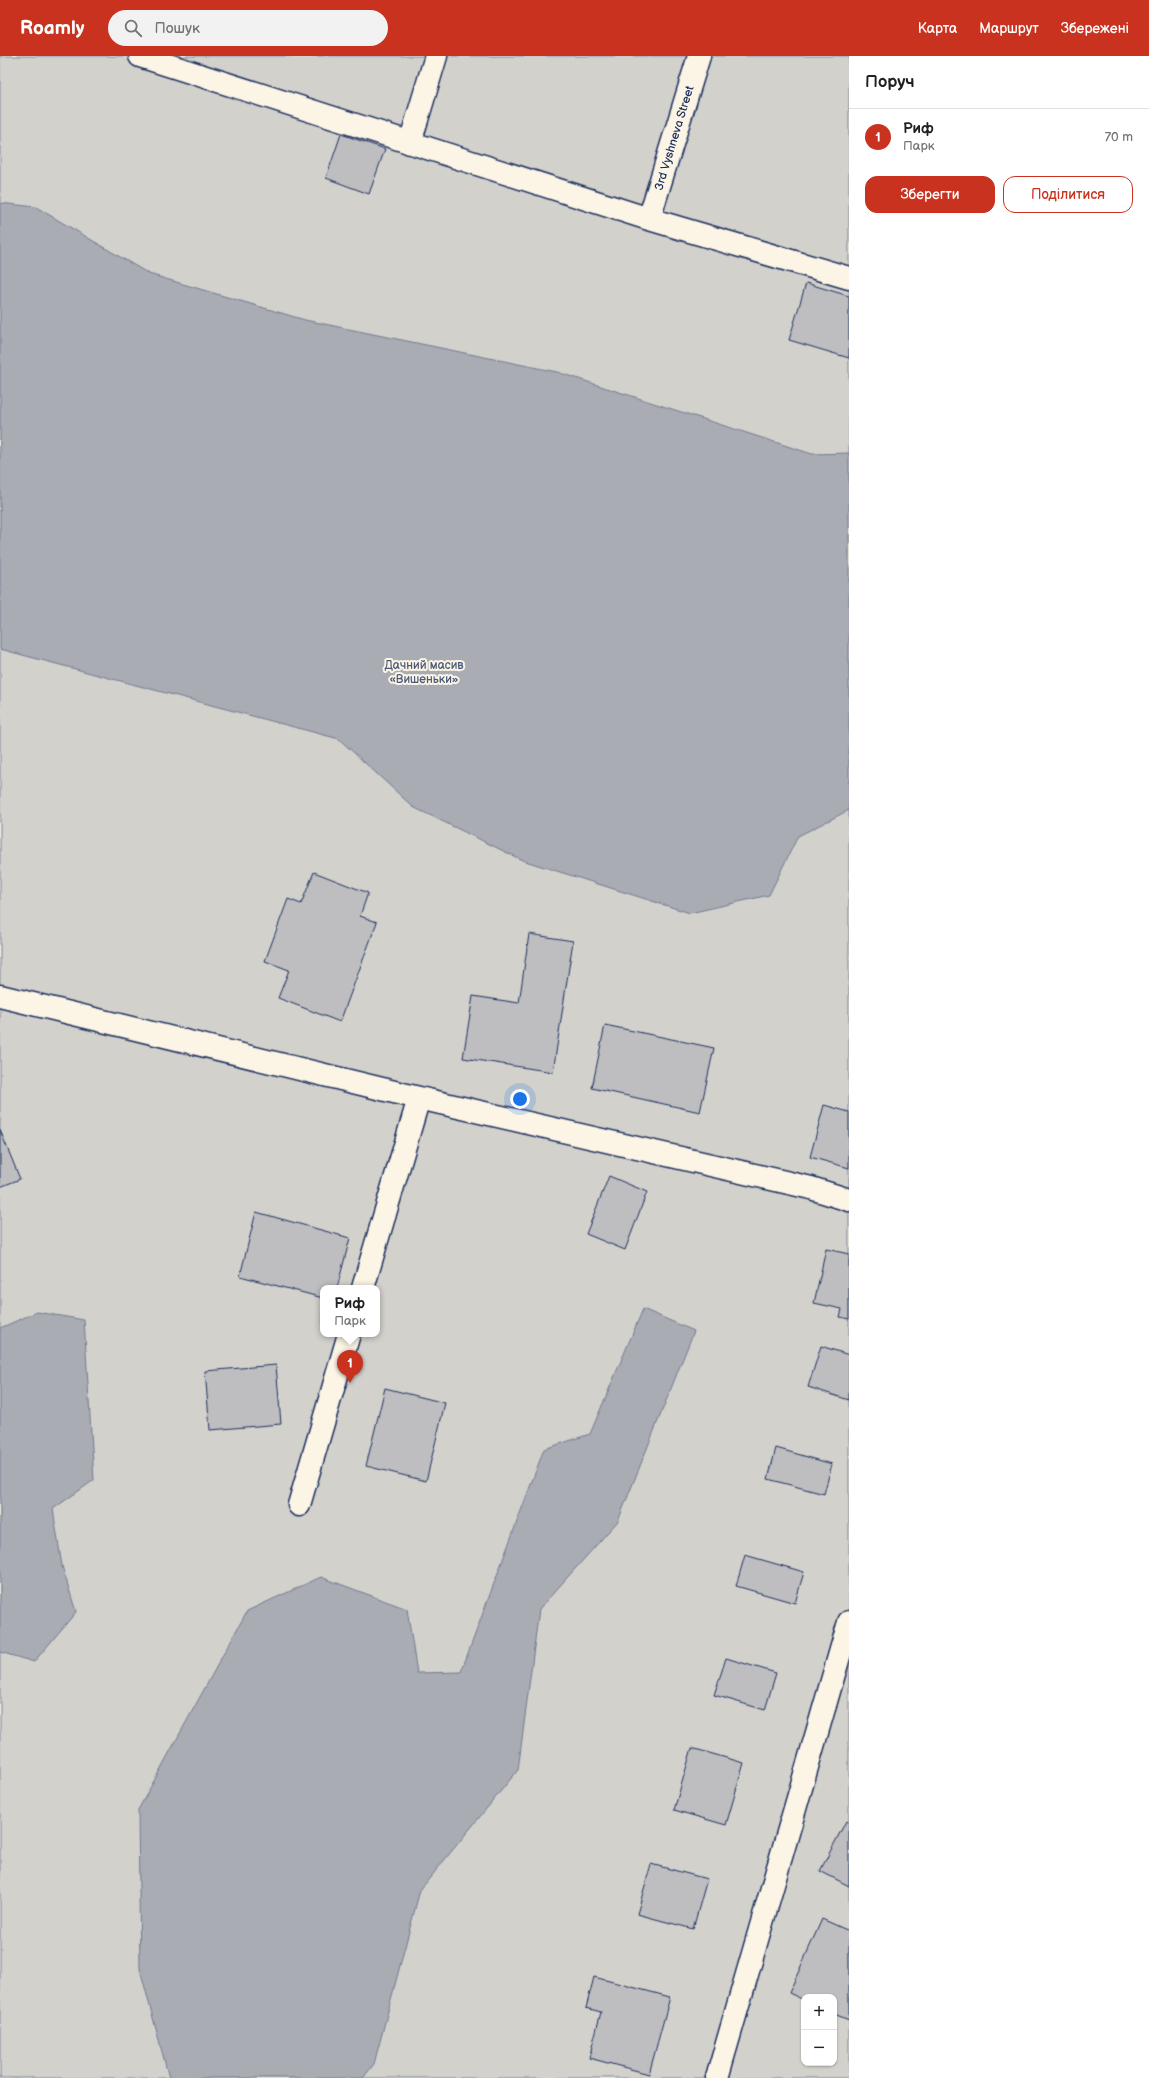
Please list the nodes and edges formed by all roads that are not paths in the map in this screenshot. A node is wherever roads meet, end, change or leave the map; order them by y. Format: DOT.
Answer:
graph roads {
  1 [pos="140,56"];
  2 [pos="436,56"];
  3 [pos="698,56"];
  4 [pos="176,61"];
  5 [pos="410,143"];
  6 [pos="649,219"];
  7 [pos="849,278"];
  8 [pos="0,996"];
  9 [pos="420,1098"];
  10 [pos="849,1200"];
  11 [pos="364,1285"];
  12 [pos="348,1337"];
  13 [pos="298,1505"];
  14 [pos="849,1622"];
  15 [pos="717,2078"];
  1 -- 4 [label="street"];
  2 -- 5 [label="street"];
  3 -- 6 [label="street, 3rd Vyshneva Street"];
  4 -- 5 [label="street"];
  5 -- 6 [label="street"];
  6 -- 7 [label="street"];
  8 -- 9 [label="street"];
  9 -- 10 [label="street"];
  9 -- 11 [label="street"];
  12 -- 13 [label="street"];
  14 -- 15 [label="street"];
}
